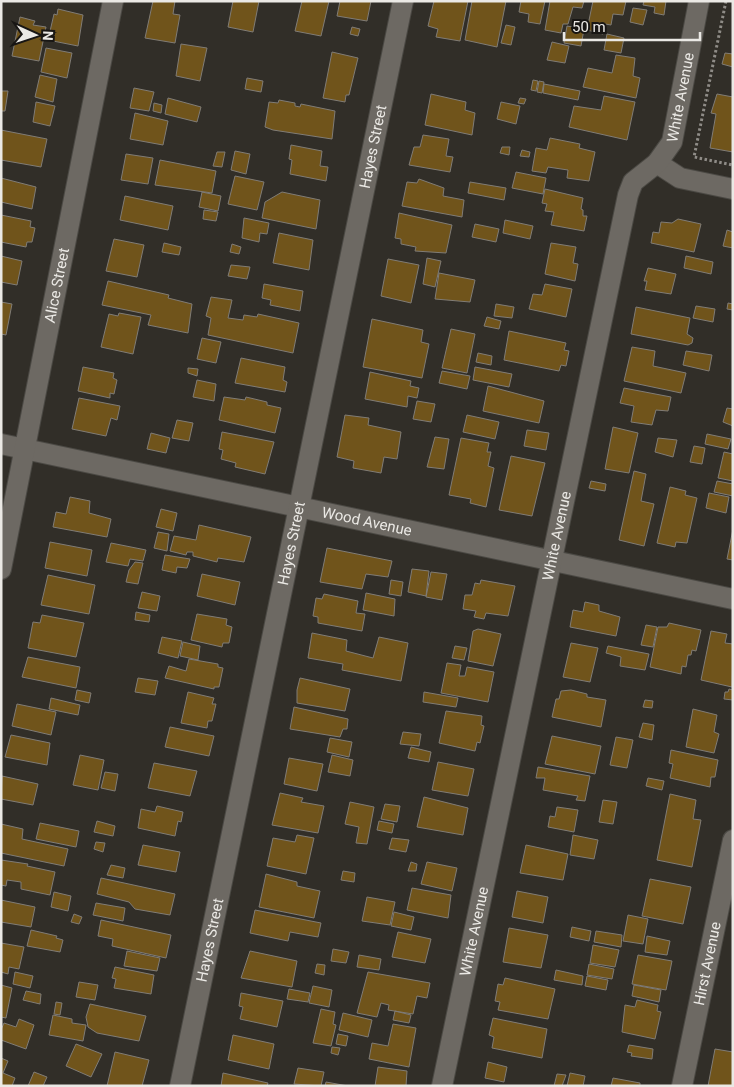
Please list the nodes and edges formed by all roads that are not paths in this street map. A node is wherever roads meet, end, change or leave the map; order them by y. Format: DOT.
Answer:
graph roads {
  1 [pos="113,1"];
  2 [pos="403,1"];
  3 [pos="699,1"];
  4 [pos="657,163"];
  5 [pos="733,189"];
  6 [pos="1,444"];
  7 [pos="26,449"];
  8 [pos="298,508"];
  9 [pos="551,562"];
  10 [pos="1,569"];
  11 [pos="733,599"];
  12 [pos="733,840"];
  13 [pos="180,1086"];
  14 [pos="442,1086"];
  15 [pos="682,1086"];
  1 -- 7 [label="street, Alice Street"];
  2 -- 8 [label="street, Hayes Street"];
  3 -- 4 [label="street, White Avenue"];
  4 -- 5 [label="street"];
  4 -- 9 [label="street, White Avenue"];
  6 -- 7 [label="street, Wood Avenue"];
  7 -- 8 [label="street, Wood Avenue"];
  7 -- 10 [label="street, Alice Street"];
  8 -- 9 [label="street, Wood Avenue"];
  8 -- 13 [label="street, Hayes Street"];
  9 -- 11 [label="street, Wood Avenue"];
  9 -- 14 [label="street, White Avenue"];
  12 -- 15 [label="street, Hirst Avenue"];
}
